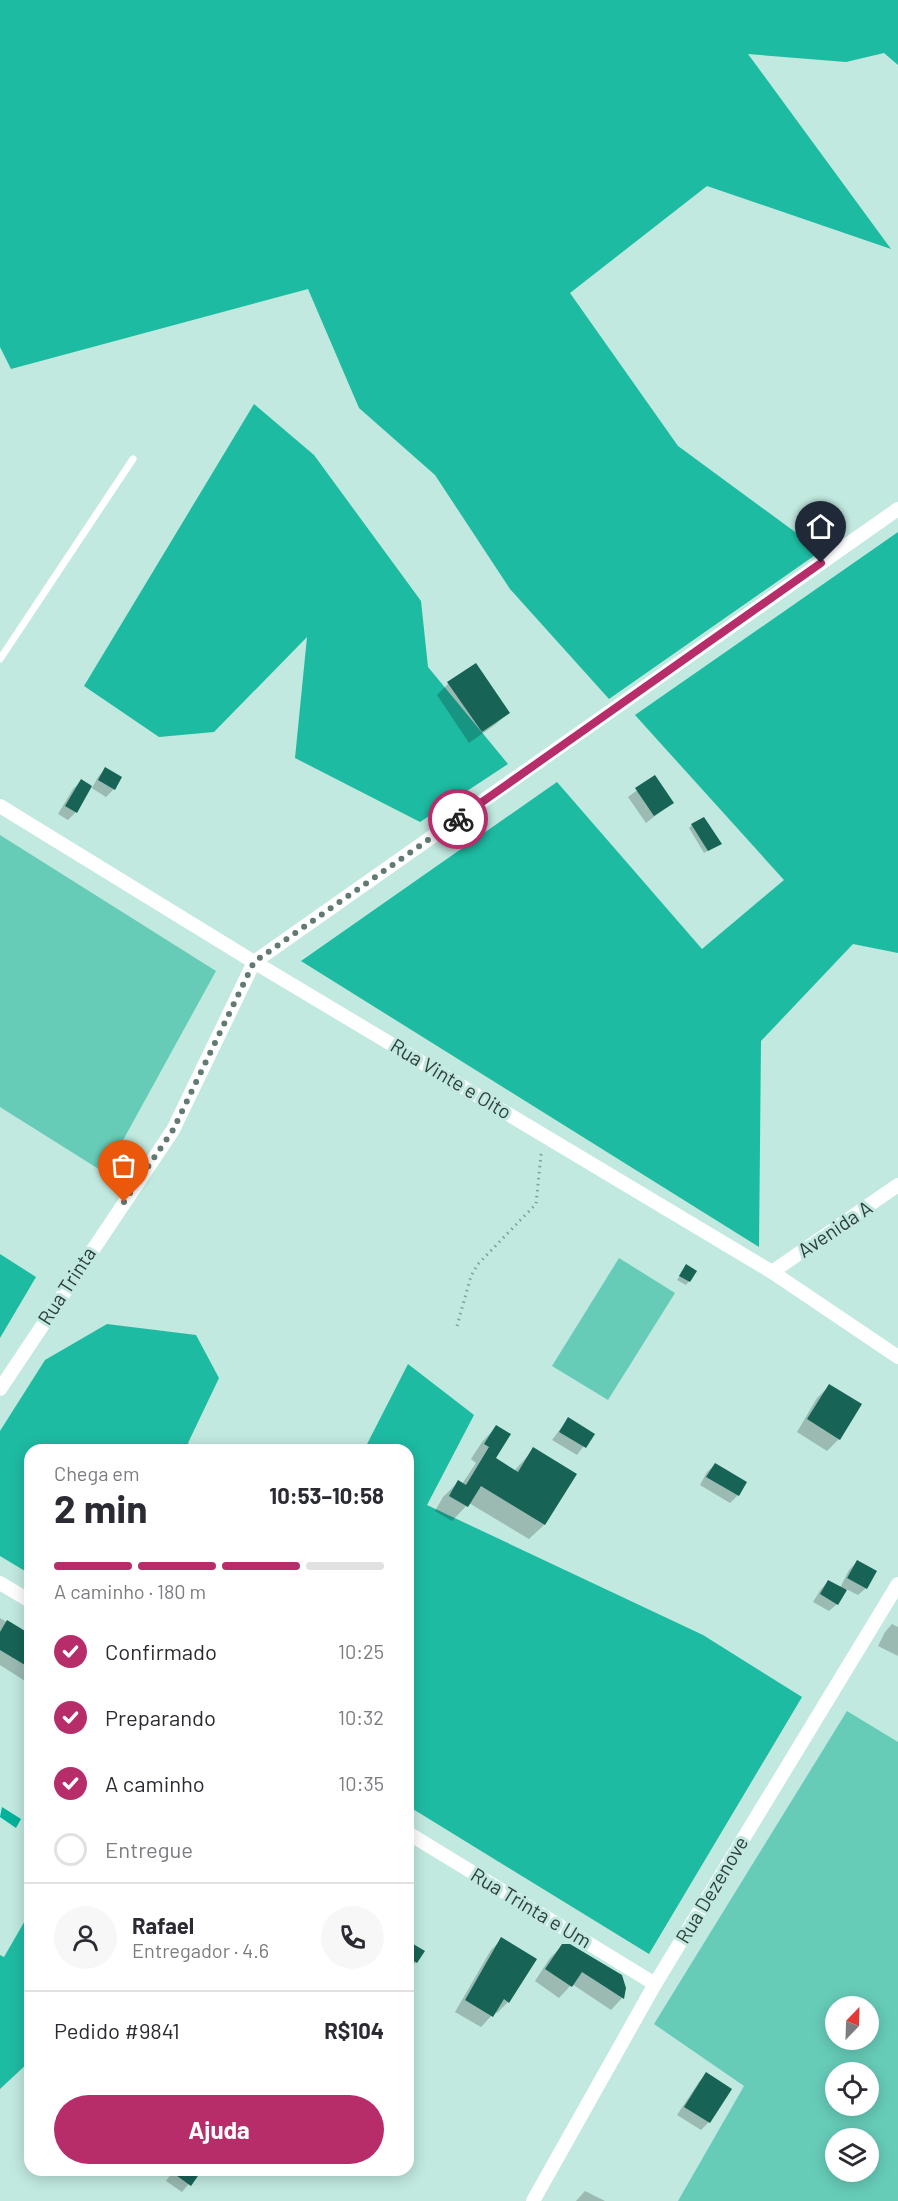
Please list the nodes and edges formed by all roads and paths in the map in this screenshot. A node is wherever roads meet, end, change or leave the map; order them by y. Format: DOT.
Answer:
graph roads {
  1 [pos="133,459"];
  2 [pos="898,509"];
  3 [pos="0,659"];
  4 [pos="0,806"];
  5 [pos="254,962"];
  6 [pos="552,1140"];
  7 [pos="898,1185"];
  8 [pos="772,1272"];
  9 [pos="457,1326"];
  10 [pos="898,1357"];
  11 [pos="0,1389"];
  12 [pos="0,1583"];
  13 [pos="898,1584"];
  14 [pos="24,1597"];
  15 [pos="414,1837"];
  16 [pos="655,1984"];
  17 [pos="533,2201"];
  1 -- 3 [label="lane"];
  2 -- 5 [label="street"];
  4 -- 5 [label="street, Rua Vinte e Oito"];
  5 -- 6 [label="street, Rua Vinte e Oito"];
  5 -- 11 [label="street, Rua Trinta"];
  6 -- 8 [label="street, Rua Vinte e Oito"];
  6 -- 9 [label="path"];
  7 -- 8 [label="street, Avenida A"];
  8 -- 10 [label="street, Rua Vinte e Oito"];
  12 -- 14 [label="street"];
  13 -- 16 [label="street, Rua Dezenove"];
  15 -- 16 [label="street, Rua Trinta e Um"];
  16 -- 17 [label="street, Rua Dezenove"];
}
